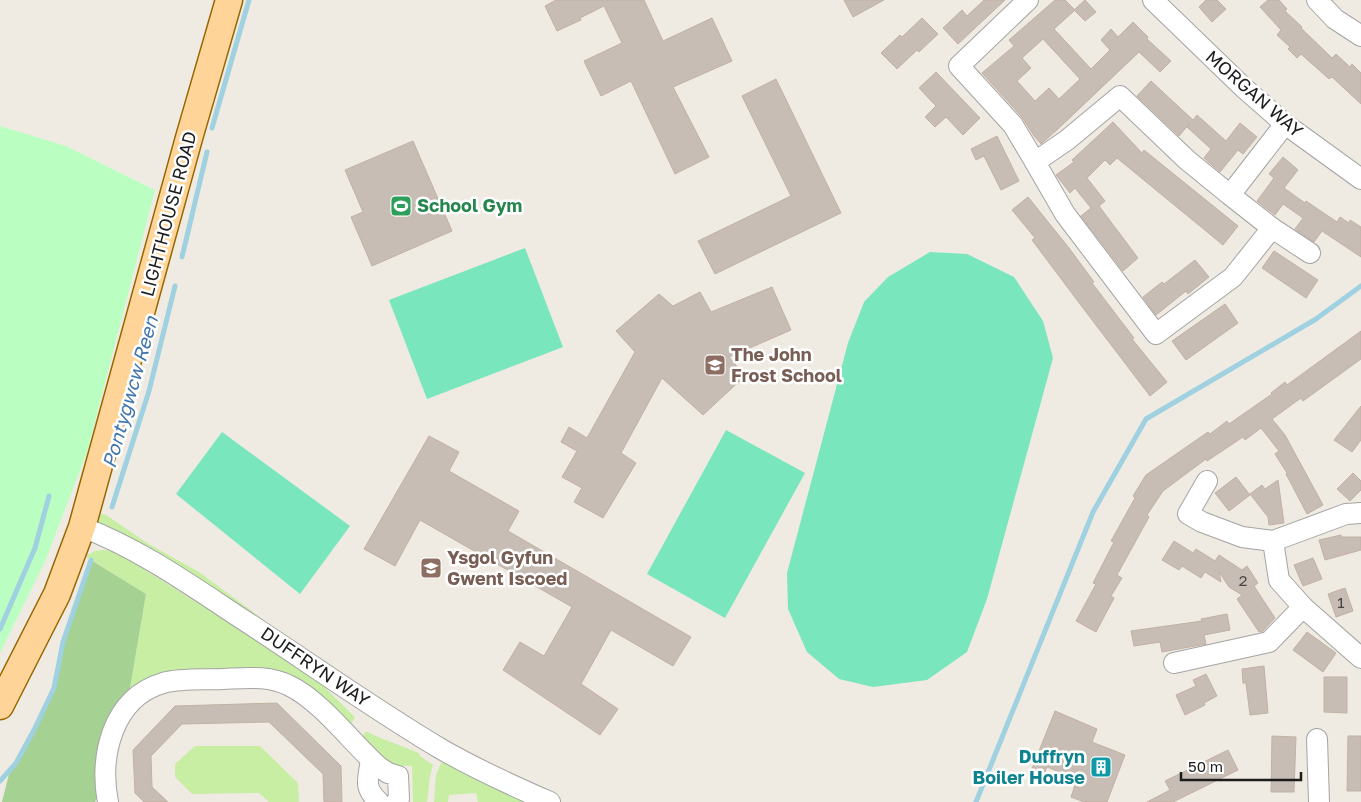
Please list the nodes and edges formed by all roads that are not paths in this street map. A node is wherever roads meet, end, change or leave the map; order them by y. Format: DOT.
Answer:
graph roads {
  1 [pos="230,0"];
  2 [pos="1028,0"];
  3 [pos="1154,0"];
  4 [pos="1317,0"];
  5 [pos="1361,36"];
  6 [pos="1285,124"];
  7 [pos="1035,162"];
  8 [pos="1361,179"];
  9 [pos="1230,194"];
  10 [pos="1272,228"];
  11 [pos="1310,253"];
  12 [pos="1207,481"];
  13 [pos="1361,513"];
  14 [pos="82,527"];
  15 [pos="1273,542"];
  16 [pos="1303,607"];
  17 [pos="1361,658"];
  18 [pos="1174,663"];
  19 [pos="0,706"];
  20 [pos="1318,739"];
  21 [pos="371,760"];
  22 [pos="108,802"];
  23 [pos="379,802"];
  24 [pos="396,802"];
  25 [pos="550,802"];
  26 [pos="1319,802"];
  1 -- 14 [label="main road, LIGHTHOUSE ROAD"];
  2 -- 7 [label="street"];
  3 -- 6 [label="street, MORGAN WAY"];
  4 -- 5 [label="street"];
  6 -- 8 [label="street, MORGAN WAY"];
  6 -- 9 [label="street"];
  7 -- 9 [label="street"];
  7 -- 10 [label="street"];
  9 -- 10 [label="street"];
  10 -- 11 [label="street"];
  12 -- 15 [label="street"];
  13 -- 15 [label="street"];
  14 -- 19 [label="main road, LIGHTHOUSE ROAD"];
  14 -- 25 [label="street, DUFFRYN WAY"];
  15 -- 16 [label="street"];
  16 -- 17 [label="street"];
  16 -- 18 [label="street"];
  20 -- 26 [label="street"];
  21 -- 22 [label="street"];
  21 -- 23 [label="street"];
  21 -- 24 [label="street"];
}
